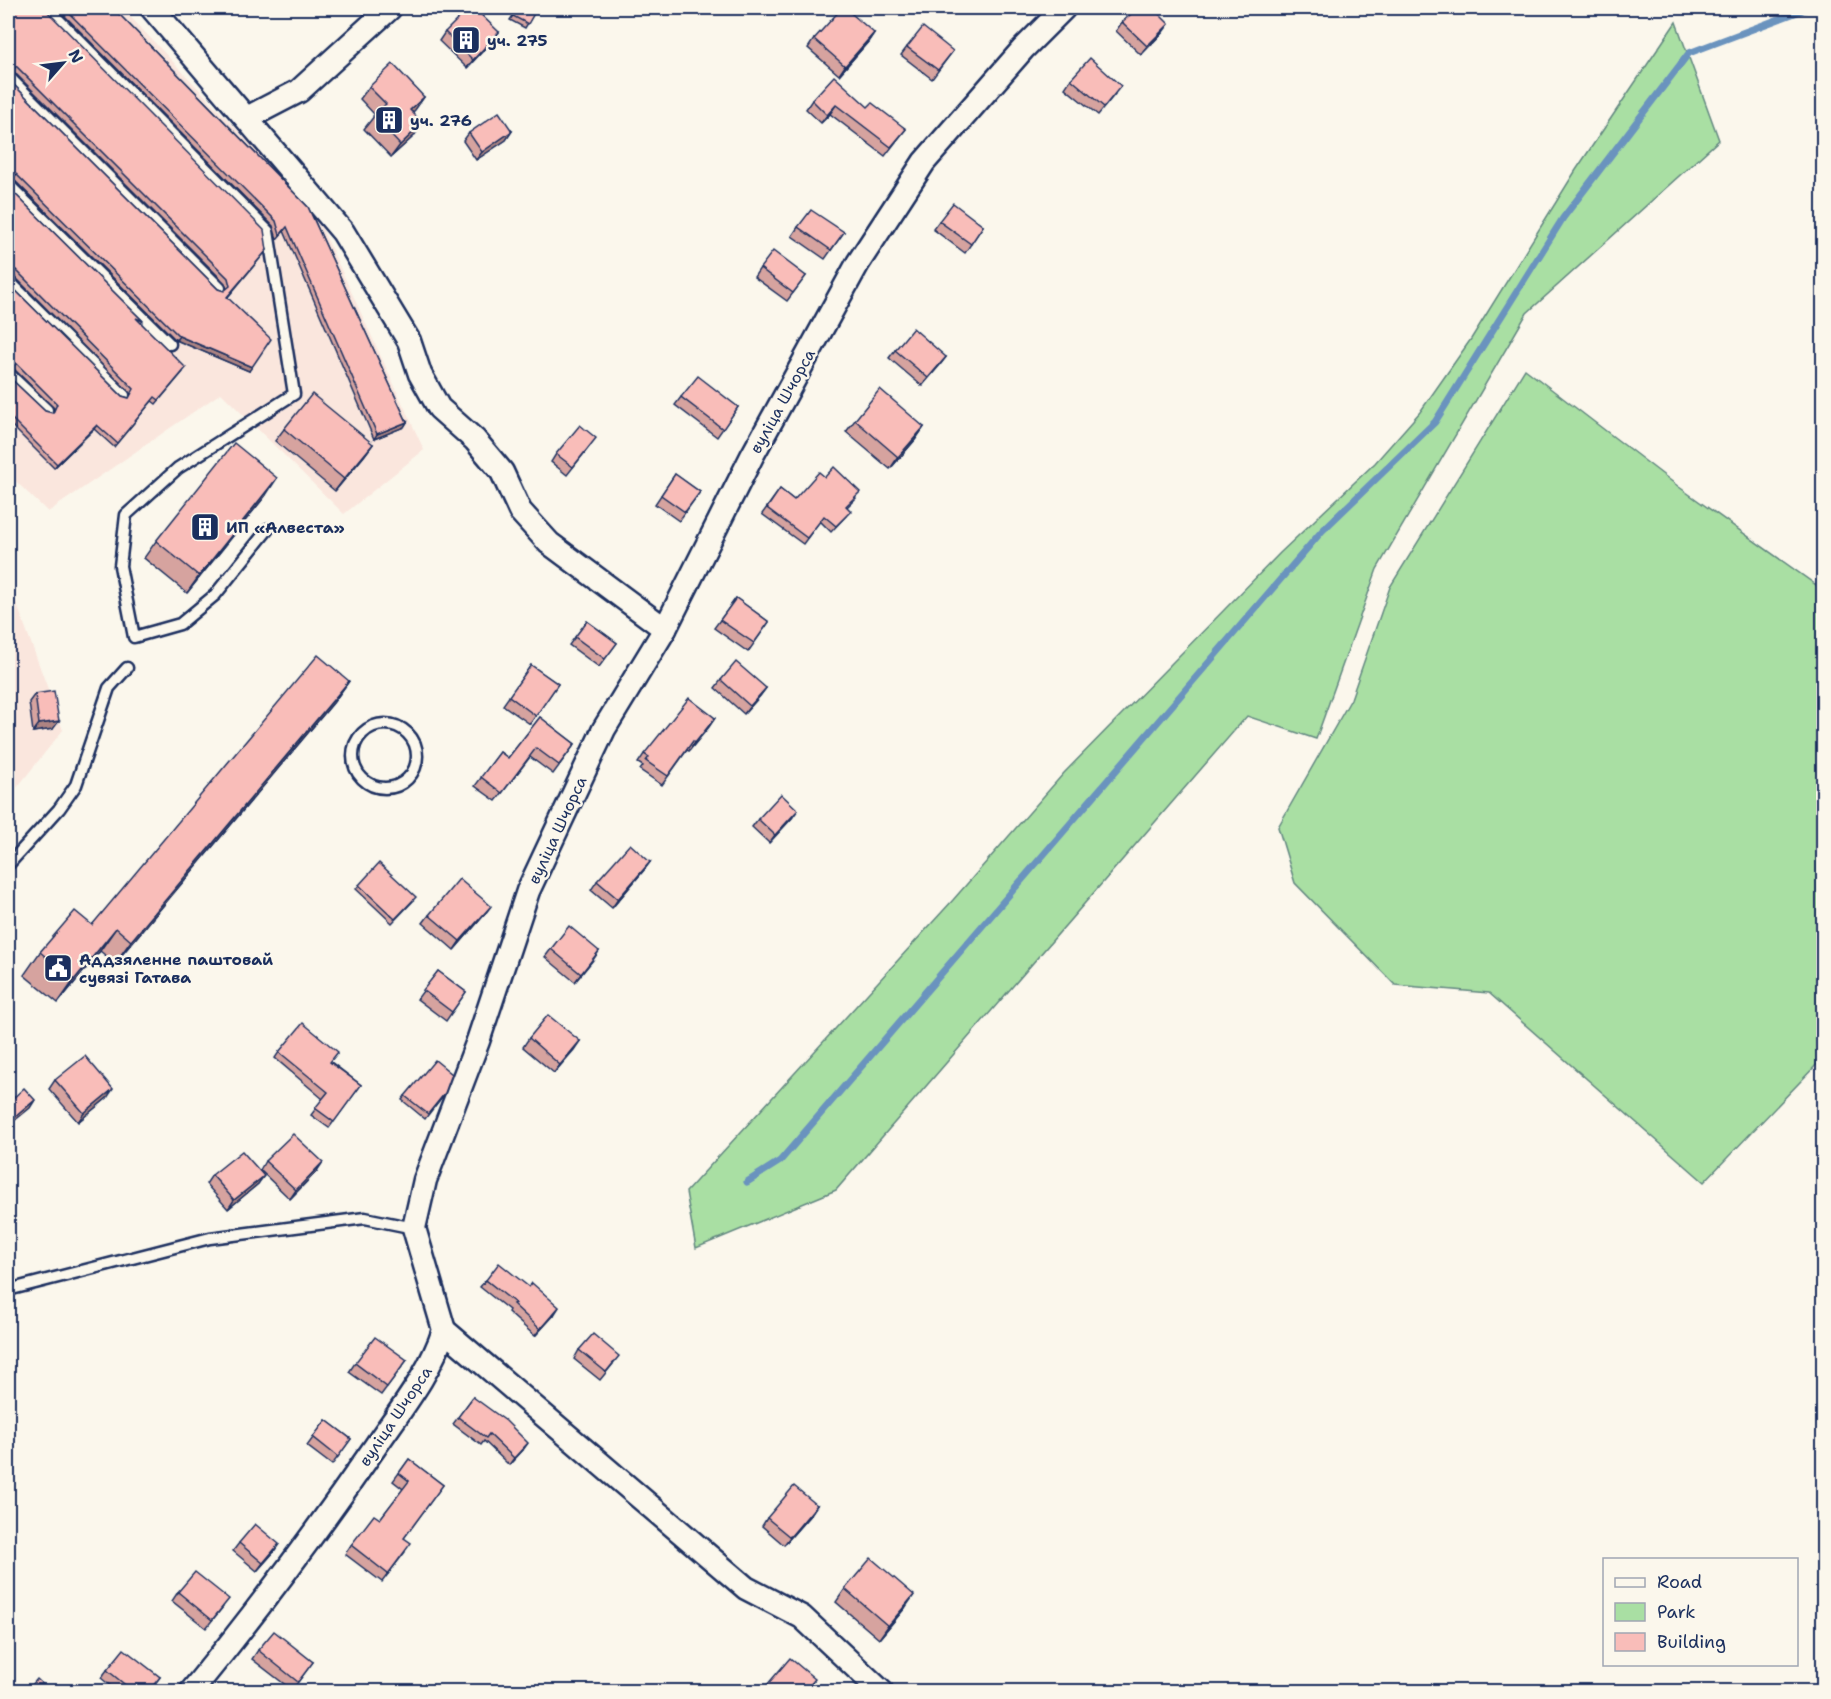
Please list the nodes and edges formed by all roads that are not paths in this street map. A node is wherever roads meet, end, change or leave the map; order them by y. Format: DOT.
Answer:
graph roads {
  1 [pos="46,8"];
  2 [pos="152,8"];
  3 [pos="390,8"];
  4 [pos="1064,8"];
  5 [pos="8,76"];
  6 [pos="247,118"];
  7 [pos="8,184"];
  8 [pos="8,280"];
  9 [pos="220,288"];
  10 [pos="170,344"];
  11 [pos="8,373"];
  12 [pos="124,395"];
  13 [pos="47,410"];
  14 [pos="268,529"];
  15 [pos="665,628"];
  16 [pos="128,668"];
  17 [pos="367,730"];
  18 [pos="8,865"];
  19 [pos="414,1228"];
  20 [pos="8,1290"];
  21 [pos="444,1330"];
  22 [pos="191,1692"];
  23 [pos="882,1692"];
  1 -- 14 [label="lane"];
  2 -- 6 [label="street"];
  3 -- 6 [label="street"];
  4 -- 15 [label="street, вуліца Шчорса"];
  5 -- 9 [label="lane"];
  6 -- 15 [label="street"];
  7 -- 10 [label="lane"];
  8 -- 12 [label="lane"];
  11 -- 13 [label="lane"];
  15 -- 19 [label="street, вуліца Шчорса"];
  16 -- 18 [label="lane"];
  17 -- 17 [label="lane"];
  19 -- 20 [label="lane"];
  19 -- 21 [label="street, вуліца Шчорса"];
  21 -- 22 [label="street, вуліца Шчорса"];
  21 -- 23 [label="street"];
}
